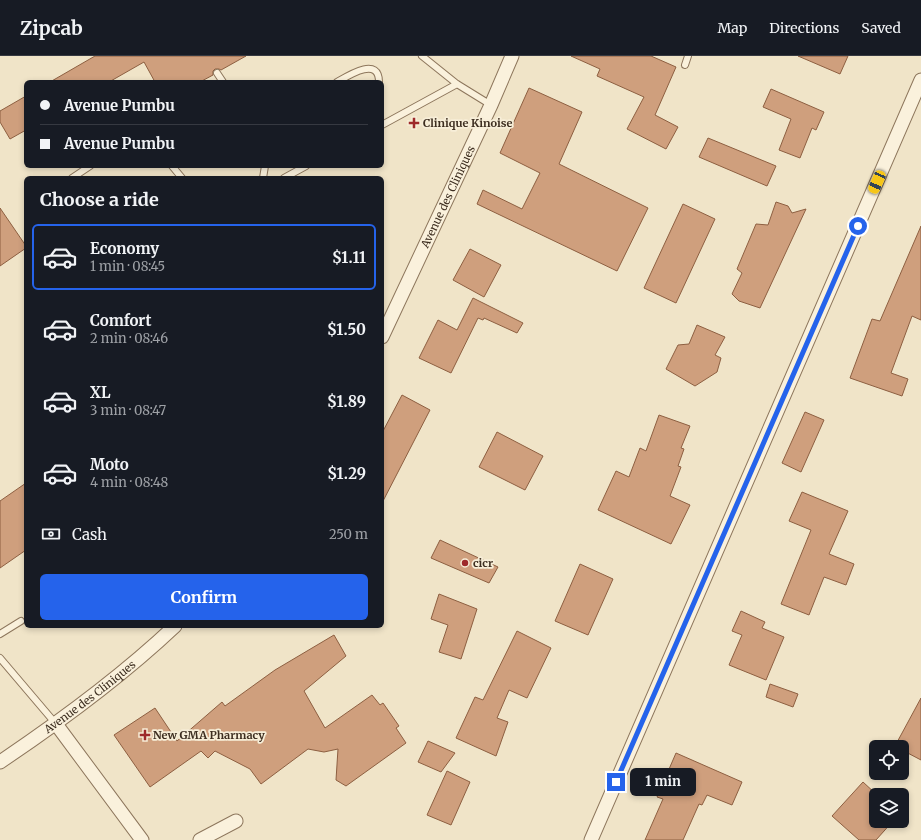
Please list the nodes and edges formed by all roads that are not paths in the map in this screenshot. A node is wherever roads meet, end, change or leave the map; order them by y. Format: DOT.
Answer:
graph roads {
  1 [pos="422,56"];
  2 [pos="512,56"];
  3 [pos="688,56"];
  4 [pos="685,65"];
  5 [pos="216,73"];
  6 [pos="221,80"];
  7 [pos="340,80"];
  8 [pos="379,80"];
  9 [pos="921,80"];
  10 [pos="457,84"];
  11 [pos="490,105"];
  12 [pos="384,124"];
  13 [pos="87,168"];
  14 [pos="174,168"];
  15 [pos="302,168"];
  16 [pos="75,176"];
  17 [pos="180,176"];
  18 [pos="288,176"];
  19 [pos="384,333"];
  20 [pos="21,621"];
  21 [pos="173,628"];
  22 [pos="0,634"];
  23 [pos="0,658"];
  24 [pos="56,724"];
  25 [pos="0,762"];
  26 [pos="236,821"];
  27 [pos="142,840"];
  28 [pos="200,840"];
  29 [pos="591,840"];
  1 -- 10 [label="lane"];
  2 -- 11 [label="street, Avenue des Cliniques"];
  3 -- 4 [label="lane"];
  5 -- 6 [label="lane"];
  7 -- 8 [label="lane"];
  9 -- 29 [label="street"];
  10 -- 11 [label="lane"];
  10 -- 12 [label="lane"];
  11 -- 19 [label="street, Avenue des Cliniques"];
  13 -- 16 [label="lane"];
  14 -- 17 [label="lane"];
  15 -- 18 [label="lane"];
  20 -- 22 [label="lane"];
  21 -- 24 [label="street, Avenue des Cliniques"];
  23 -- 24 [label="lane"];
  24 -- 25 [label="street, Avenue des Cliniques"];
  24 -- 27 [label="street"];
  26 -- 28 [label="street"];
}
